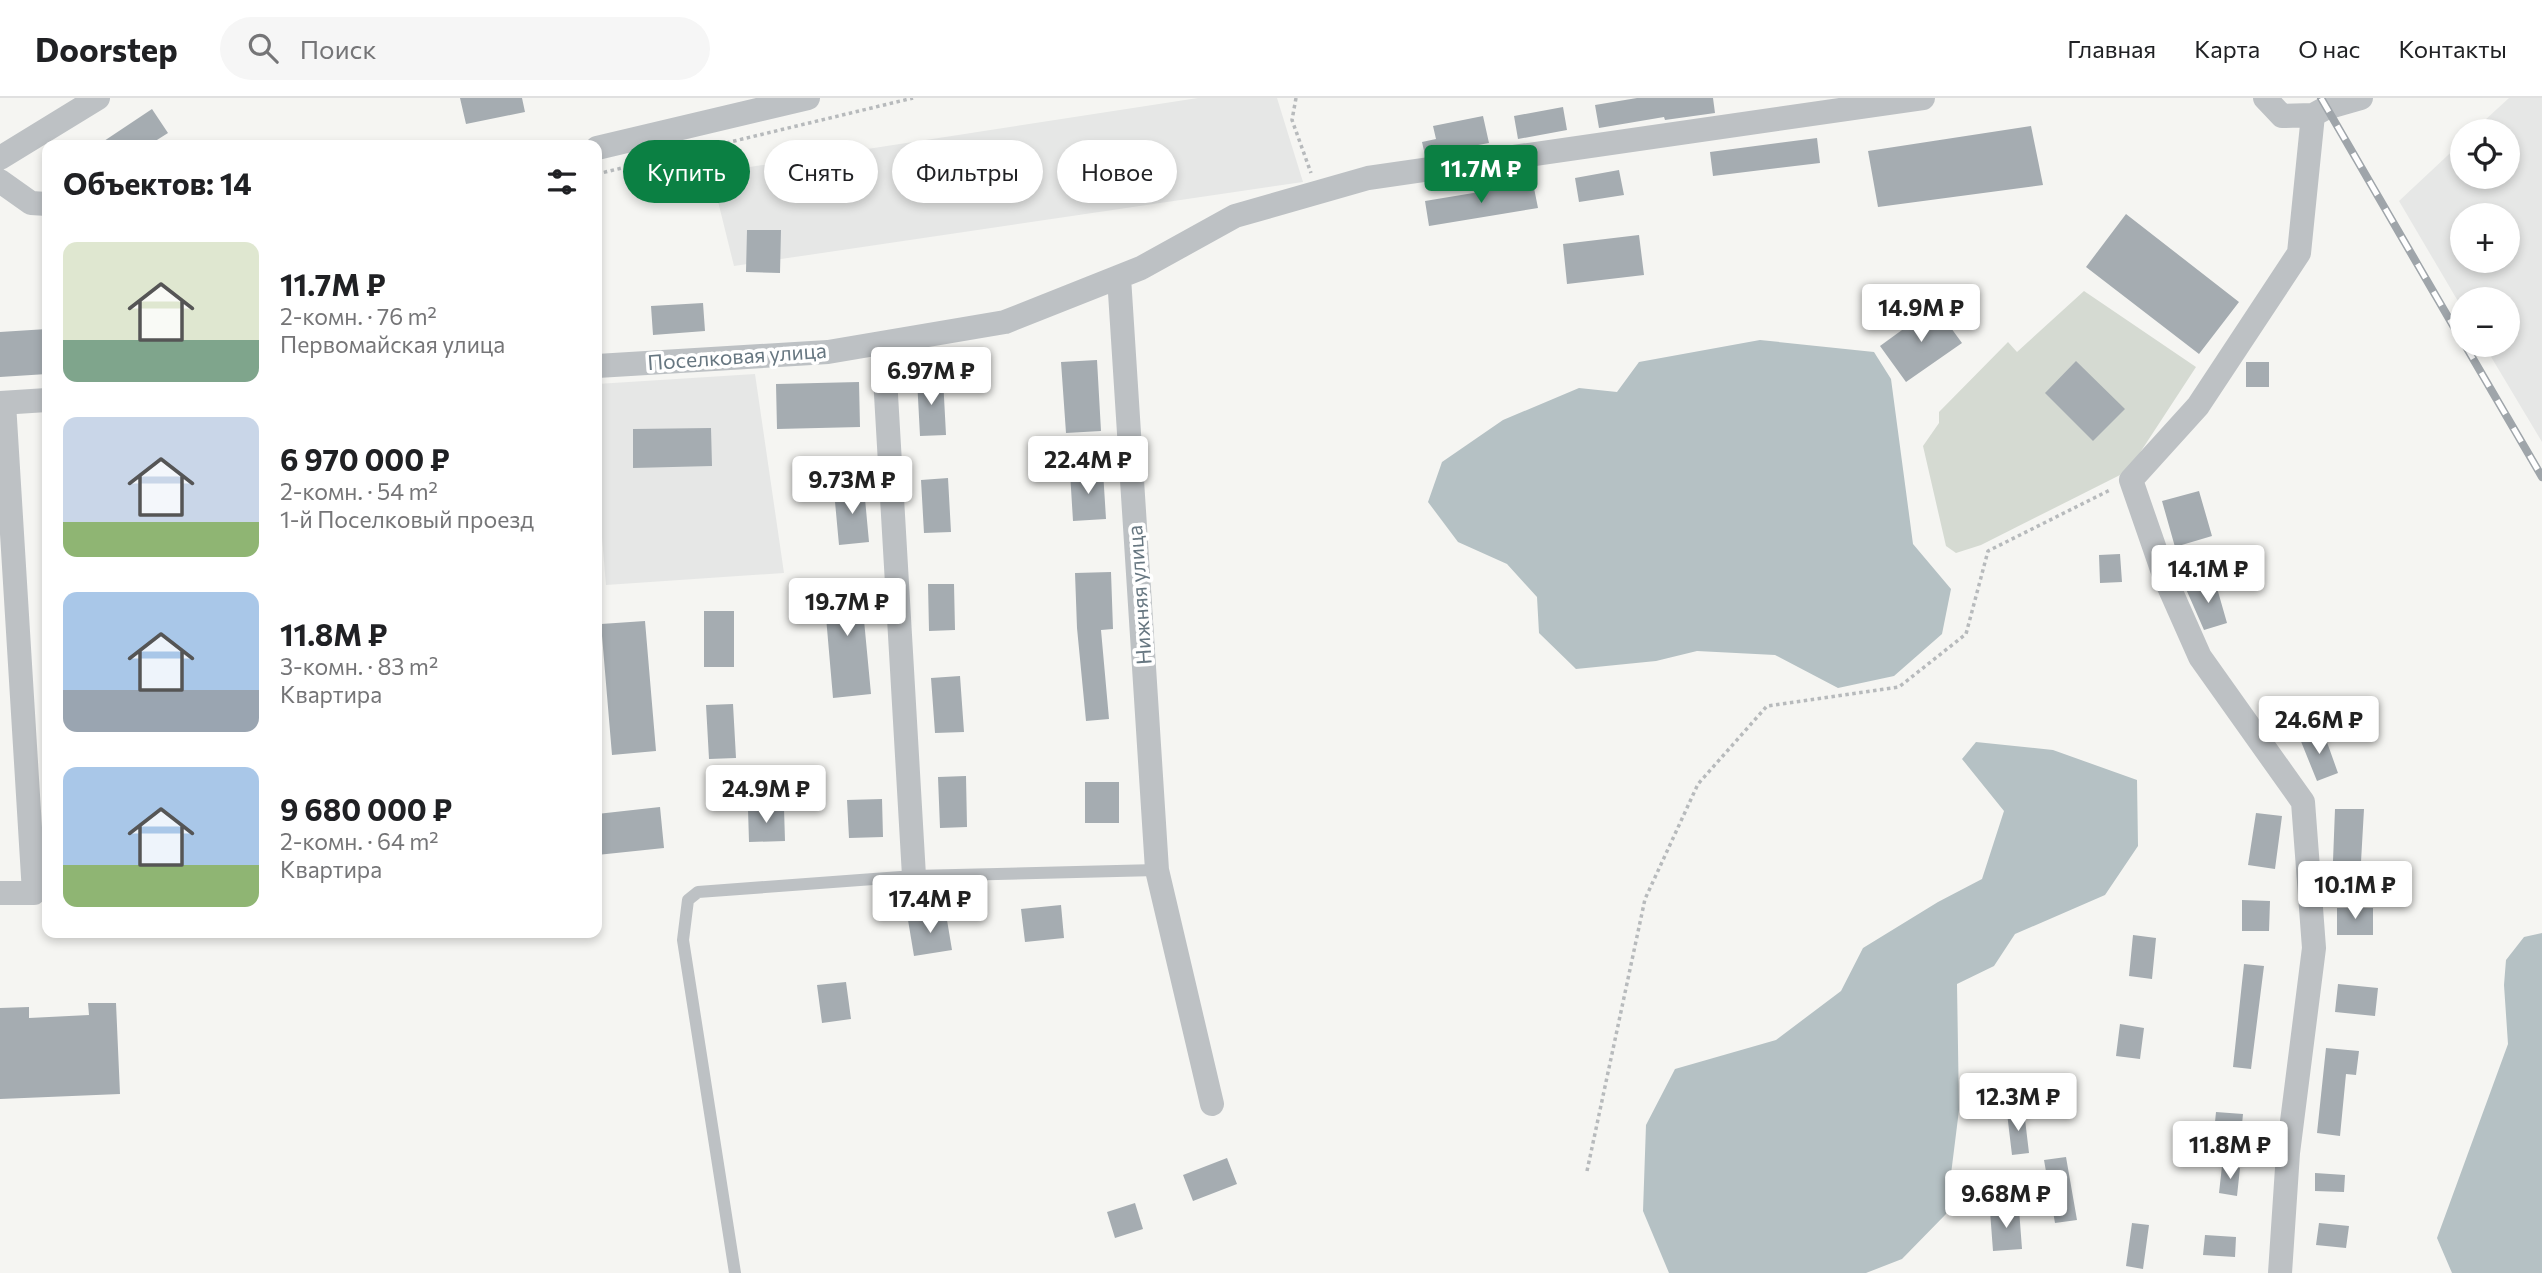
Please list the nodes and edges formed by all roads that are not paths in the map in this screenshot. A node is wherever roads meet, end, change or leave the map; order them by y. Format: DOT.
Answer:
graph roads {
  1 [pos="97,98"];
  2 [pos="808,98"];
  3 [pos="1923,98"];
  4 [pos="2264,98"];
  5 [pos="2361,98"];
  6 [pos="1834,105"];
  7 [pos="2319,112"];
  8 [pos="602,147"];
  9 [pos="0,158"];
  10 [pos="0,181"];
  11 [pos="42,204"];
  12 [pos="1119,277"];
  13 [pos="883,343"];
  14 [pos="602,366"];
  15 [pos="42,400"];
  16 [pos="2,403"];
  17 [pos="1157,870"];
  18 [pos="914,876"];
  19 [pos="0,893"];
  20 [pos="1212,1104"];
  21 [pos="735,1273"];
  22 [pos="2280,1273"];
  1 -- 9 [label="street"];
  2 -- 8 [label="street"];
  3 -- 6 [label="street, Поселковая улица"];
  4 -- 7 [label="street"];
  5 -- 7 [label="street"];
  6 -- 12 [label="street, Поселковая улица"];
  7 -- 22 [label="street"];
  10 -- 11 [label="street"];
  12 -- 13 [label="street, Поселковая улица"];
  12 -- 17 [label="street, Нижняя улица"];
  13 -- 14 [label="street, Поселковая улица"];
  13 -- 18 [label="street"];
  15 -- 16 [label="street"];
  16 -- 19 [label="street"];
  17 -- 18 [label="lane"];
  17 -- 20 [label="street, Нижняя улица"];
  18 -- 21 [label="lane"];
}
